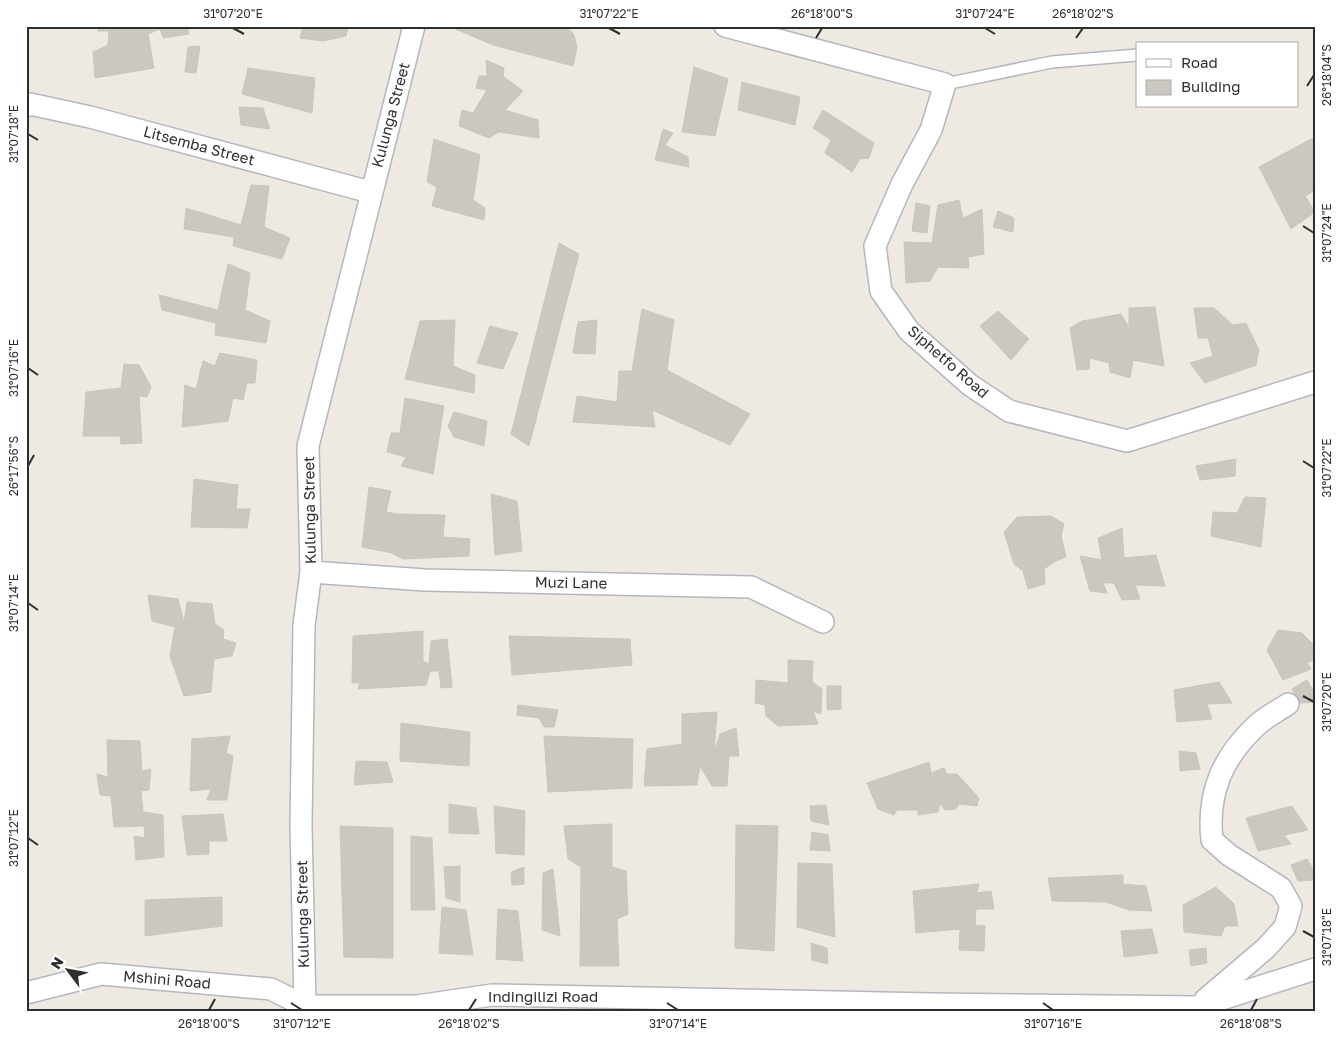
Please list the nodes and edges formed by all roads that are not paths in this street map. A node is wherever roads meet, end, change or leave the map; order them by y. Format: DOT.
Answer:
graph roads {
  1 [pos="414,26"];
  2 [pos="725,26"];
  3 [pos="1136,55"];
  4 [pos="945,84"];
  5 [pos="26,106"];
  6 [pos="370,192"];
  7 [pos="1315,382"];
  8 [pos="311,572"];
  9 [pos="823,622"];
  10 [pos="1288,704"];
  11 [pos="1315,969"];
  12 [pos="26,993"];
  13 [pos="1197,1007"];
  14 [pos="305,1008"];
  1 -- 6 [label="street, Kulunga Street"];
  2 -- 4 [label="street"];
  3 -- 4 [label="lane"];
  4 -- 7 [label="street, Siphetfo Road"];
  5 -- 6 [label="street, Litsemba Street"];
  6 -- 8 [label="street, Kulunga Street"];
  8 -- 9 [label="street, Muzi Lane"];
  8 -- 14 [label="street, Kulunga Street"];
  10 -- 13 [label="street"];
  11 -- 13 [label="street, Indingilizi Road"];
  12 -- 14 [label="street, Mshini Road"];
  13 -- 14 [label="street, Indingilizi Road"];
}
